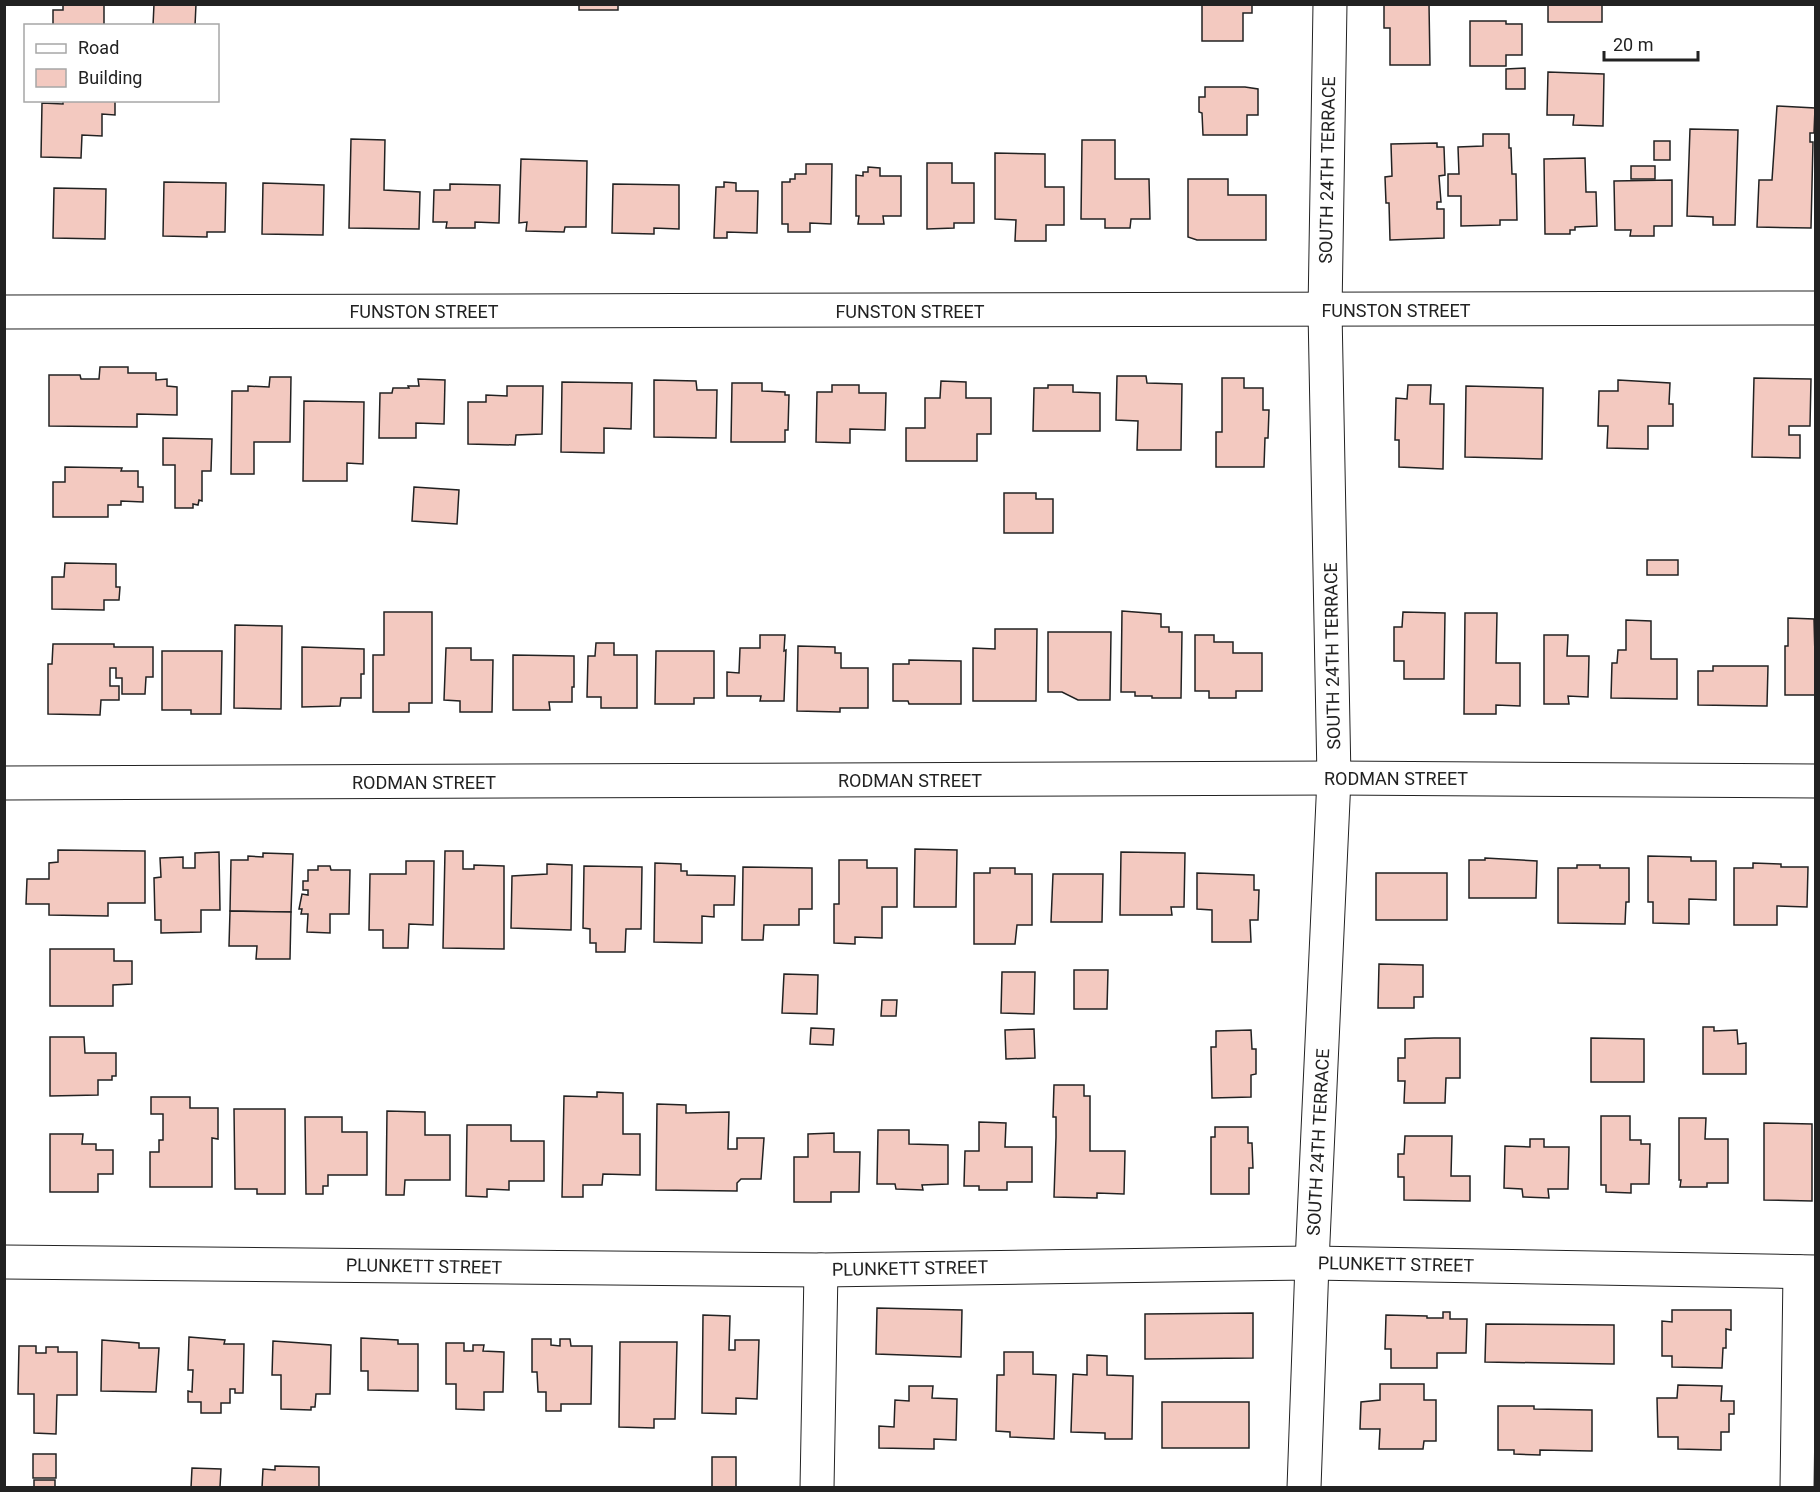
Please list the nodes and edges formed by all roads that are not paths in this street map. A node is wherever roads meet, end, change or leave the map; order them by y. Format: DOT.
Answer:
graph roads {
  1 [pos="1330,4"];
  2 [pos="1815,308"];
  3 [pos="1325,310"];
  4 [pos="4,312"];
  5 [pos="1334,778"];
  6 [pos="1815,781"];
  7 [pos="4,783"];
  8 [pos="4,1262"];
  9 [pos="1312,1263"];
  10 [pos="821,1269"];
  11 [pos="1808,1272"];
  12 [pos="817,1488"];
  13 [pos="1304,1488"];
  14 [pos="1797,1488"];
  1 -- 3 [label="street, SOUTH 24TH TERRACE"];
  2 -- 3 [label="street, FUNSTON STREET"];
  3 -- 4 [label="street, FUNSTON STREET"];
  3 -- 5 [label="street, SOUTH 24TH TERRACE"];
  5 -- 6 [label="street, RODMAN STREET"];
  5 -- 7 [label="street, RODMAN STREET"];
  5 -- 9 [label="street, SOUTH 24TH TERRACE"];
  8 -- 10 [label="street, PLUNKETT STREET"];
  9 -- 10 [label="street, PLUNKETT STREET"];
  9 -- 11 [label="street, PLUNKETT STREET"];
  9 -- 13 [label="street, SOUTH 24TH TERRACE"];
  10 -- 12 [label="street"];
  11 -- 14 [label="street"];
}
